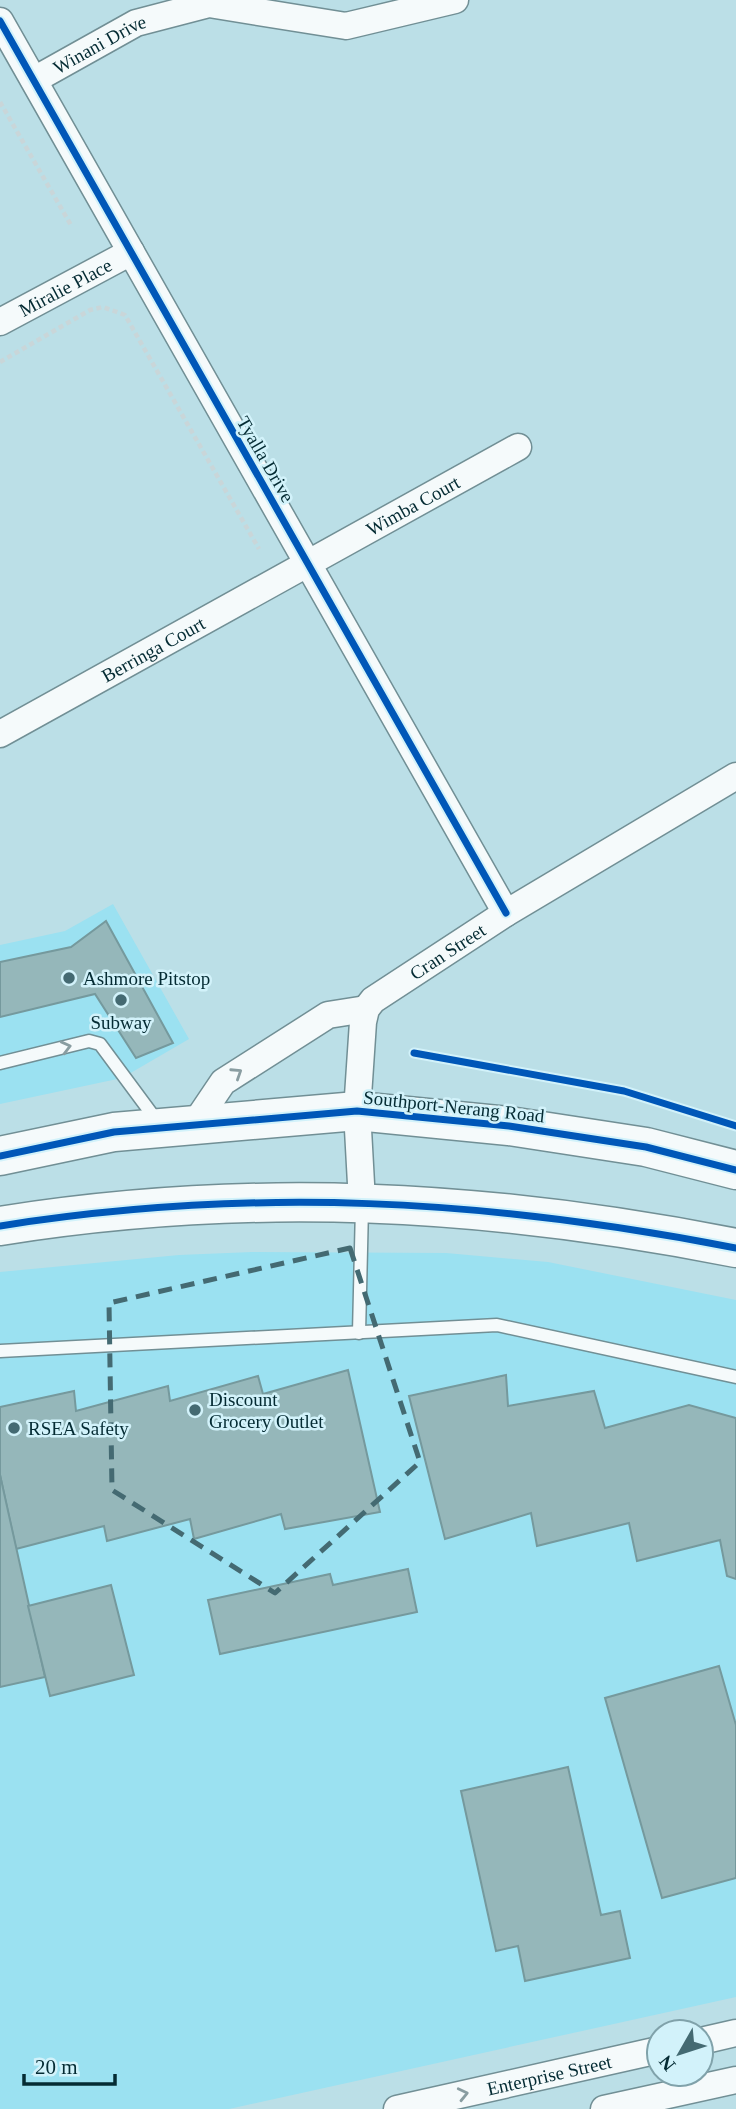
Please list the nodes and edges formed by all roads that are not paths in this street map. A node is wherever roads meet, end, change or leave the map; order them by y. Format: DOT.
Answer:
graph roads {
  1 [pos="455,0"];
  2 [pos="0,21"];
  3 [pos="34,80"];
  4 [pos="131,252"];
  5 [pos="0,322"];
  6 [pos="518,447"];
  7 [pos="307,563"];
  8 [pos="0,734"];
  9 [pos="736,776"];
  10 [pos="506,913"];
  11 [pos="366,1009"];
  12 [pos="0,1063"];
  13 [pos="357,1111"];
  14 [pos="178,1127"];
  15 [pos="0,1156"];
  16 [pos="736,1170"];
  17 [pos="362,1202"];
  18 [pos="0,1226"];
  19 [pos="736,1248"];
  20 [pos="359,1333"];
  21 [pos="0,1351"];
  22 [pos="736,1377"];
  23 [pos="736,2033"];
  24 [pos="715,2038"];
  25 [pos="645,2053"];
  26 [pos="736,2080"];
  27 [pos="397,2109"];
  28 [pos="604,2109"];
  1 -- 3 [label="street, Winani Drive"];
  2 -- 3 [label="street, Tyalla Drive"];
  3 -- 4 [label="street, Tyalla Drive"];
  4 -- 5 [label="street, Miralie Place"];
  4 -- 7 [label="street, Tyalla Drive"];
  6 -- 7 [label="street, Wimba Court"];
  7 -- 8 [label="street, Berringa Court"];
  7 -- 10 [label="street, Tyalla Drive"];
  9 -- 10 [label="street, Cran Street"];
  10 -- 11 [label="street, Cran Street"];
  11 -- 13 [label="street"];
  14 -- 11 [label="street, one-way"];
  12 -- 14 [label="lane, one-way"];
  13 -- 14 [label="main road, Southport-Nerang Road"];
  13 -- 16 [label="main road, Southport-Nerang Road"];
  13 -- 17 [label="street"];
  14 -- 15 [label="main road, Southport-Nerang Road"];
  17 -- 18 [label="main road"];
  17 -- 19 [label="main road"];
  17 -- 20 [label="lane"];
  20 -- 21 [label="lane"];
  20 -- 22 [label="lane"];
  23 -- 24 [label="street"];
  27 -- 25 [label="street, Enterprise Street, one-way"];
  26 -- 28 [label="street"];
}
